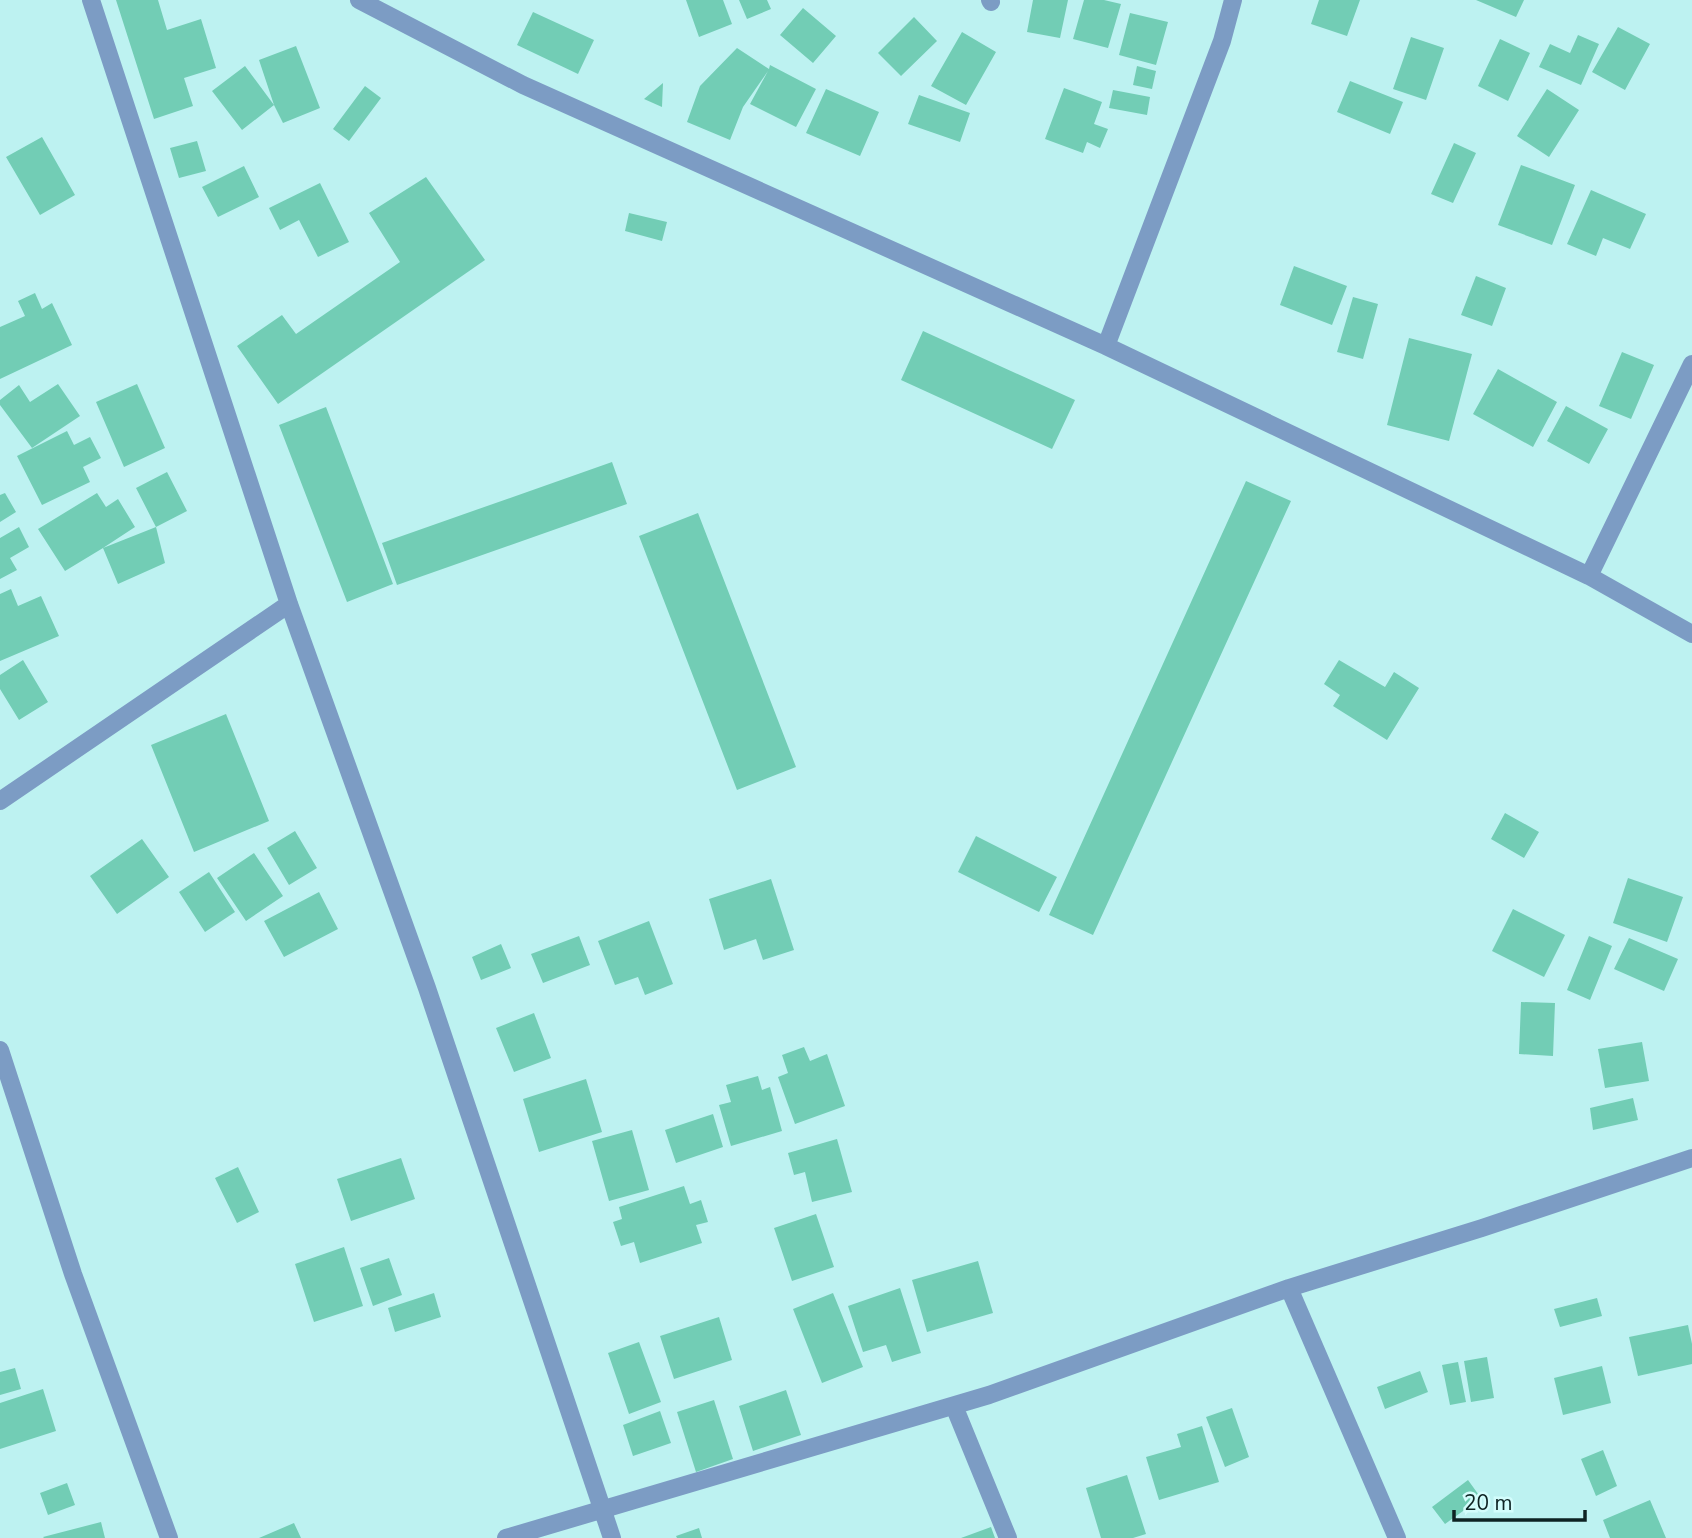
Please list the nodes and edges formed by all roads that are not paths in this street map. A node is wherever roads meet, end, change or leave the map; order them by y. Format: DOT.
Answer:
graph roads {
  1 [pos="90,0"];
  2 [pos="359,0"];
  3 [pos="1233,0"];
  4 [pos="1106,346"];
  5 [pos="1692,364"];
  6 [pos="1589,576"];
  7 [pos="289,604"];
  8 [pos="1692,634"];
  9 [pos="0,801"];
  10 [pos="0,1050"];
  11 [pos="1692,1159"];
  12 [pos="1289,1289"];
  13 [pos="954,1406"];
  14 [pos="603,1510"];
  15 [pos="169,1538"];
  16 [pos="506,1538"];
  17 [pos="612,1538"];
  18 [pos="1008,1538"];
  19 [pos="1397,1538"];
  1 -- 7 [label="street"];
  2 -- 4 [label="street"];
  3 -- 4 [label="street"];
  4 -- 6 [label="street"];
  5 -- 6 [label="street"];
  6 -- 8 [label="street"];
  7 -- 9 [label="street"];
  7 -- 14 [label="street"];
  10 -- 15 [label="street"];
  11 -- 12 [label="street"];
  12 -- 13 [label="street"];
  12 -- 19 [label="street"];
  13 -- 14 [label="street"];
  13 -- 18 [label="street"];
  14 -- 16 [label="street"];
  14 -- 17 [label="street"];
}
